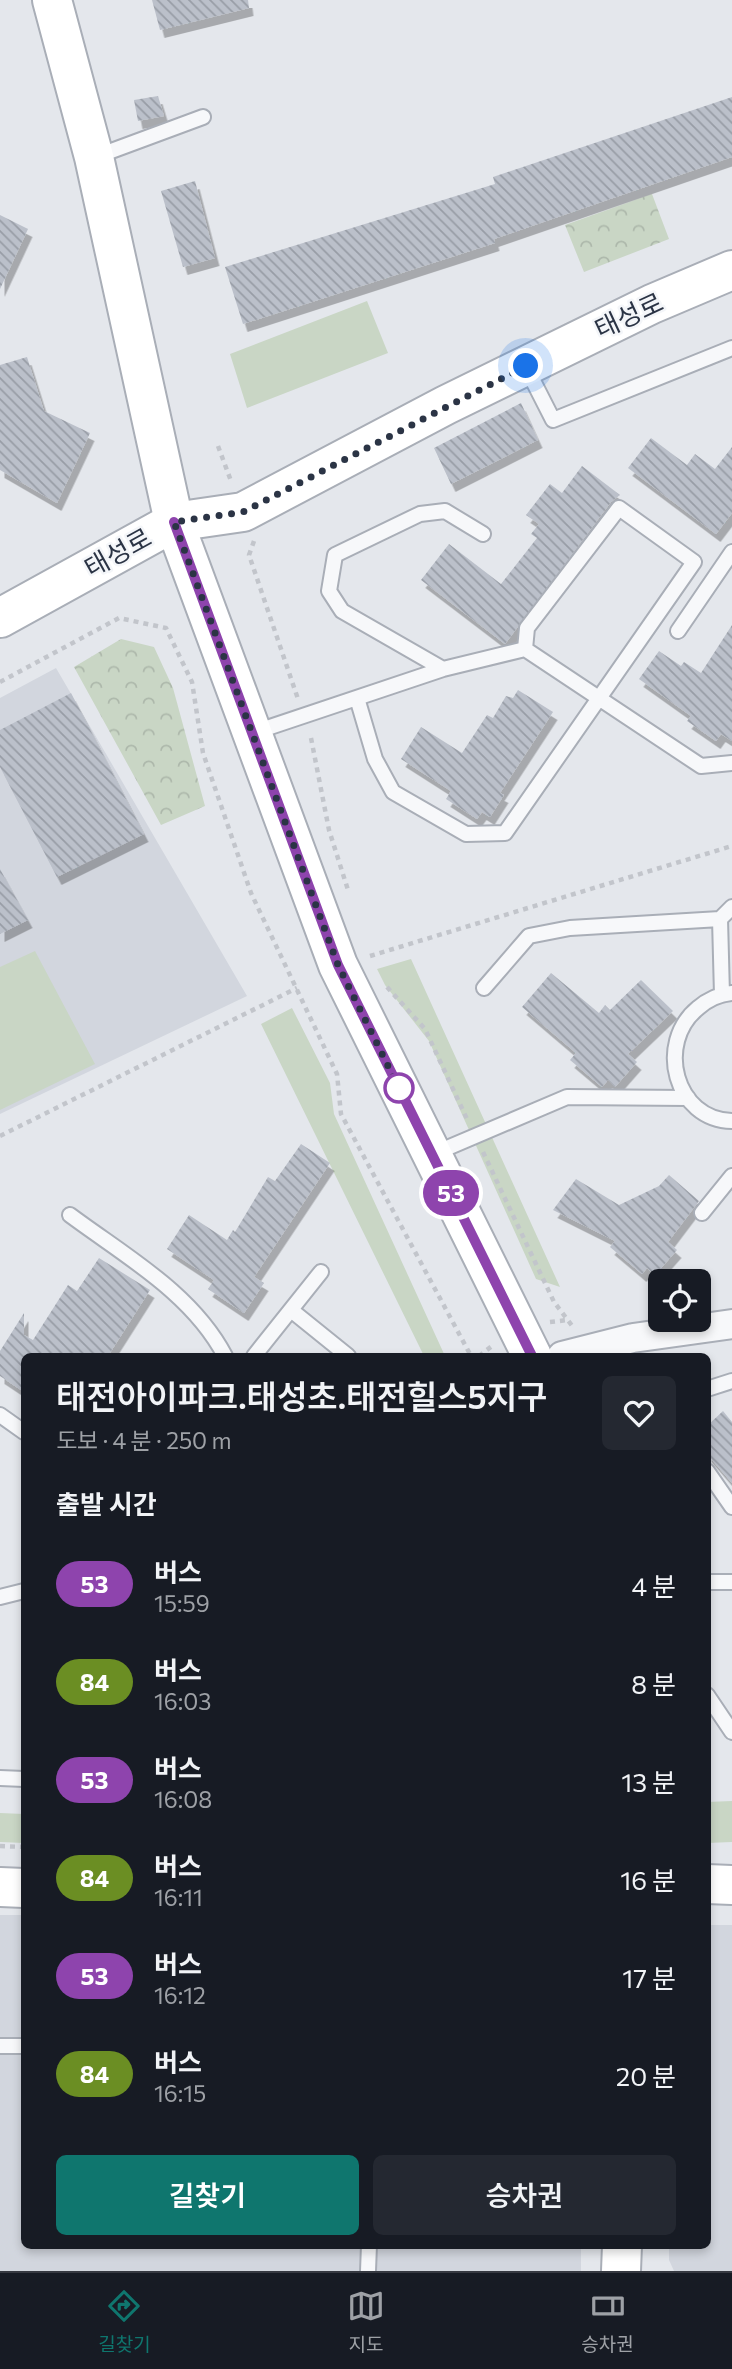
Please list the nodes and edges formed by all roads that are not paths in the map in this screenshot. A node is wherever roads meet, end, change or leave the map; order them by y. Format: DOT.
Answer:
graph roads {
  1 [pos="52,0"];
  2 [pos="202,117"];
  3 [pos="94,157"];
  4 [pos="732,270"];
  5 [pos="732,348"];
  6 [pos="526,366"];
  7 [pos="174,522"];
  8 [pos="483,534"];
  9 [pos="732,552"];
  10 [pos="668,600"];
  11 [pos="689,614"];
  12 [pos="0,618"];
  13 [pos="678,631"];
  14 [pos="524,649"];
  15 [pos="443,669"];
  16 [pos="600,697"];
  17 [pos="357,698"];
  18 [pos="253,733"];
  19 [pos="732,763"];
  20 [pos="732,907"];
  21 [pos="720,919"];
  22 [pos="484,988"];
  23 [pos="727,994"];
  24 [pos="688,1098"];
  25 [pos="732,1121"];
  26 [pos="432,1154"];
  27 [pos="732,1176"];
  28 [pos="702,1213"];
  29 [pos="70,1215"];
  30 [pos="321,1272"];
  31 [pos="291,1310"];
  32 [pos="732,1324"];
  33 [pos="223,1353"];
  34 [pos="256,1353"];
  35 [pos="344,1353"];
  36 [pos="531,1353"];
  37 [pos="574,1353"];
  38 [pos="732,1381"];
  39 [pos="711,1388"];
  40 [pos="0,1415"];
  41 [pos="21,1430"];
  42 [pos="711,1477"];
  43 [pos="732,1507"];
  44 [pos="711,1582"];
  45 [pos="732,1582"];
  46 [pos="21,1592"];
  47 [pos="0,1597"];
  48 [pos="711,1701"];
  49 [pos="732,1732"];
  50 [pos="0,1778"];
  51 [pos="21,1779"];
  52 [pos="711,1884"];
  53 [pos="732,1885"];
  54 [pos="0,1887"];
  55 [pos="21,1888"];
  56 [pos="0,2046"];
  57 [pos="21,2046"];
  58 [pos="369,2249"];
  59 [pos="622,2249"];
  60 [pos="368,2271"];
  61 [pos="621,2271"];
  1 -- 3 [label="street"];
  2 -- 3 [label="lane"];
  3 -- 7 [label="street"];
  4 -- 6 [label="street, 태성로"];
  5 -- 6 [label="lane"];
  6 -- 7 [label="street, 태성로"];
  7 -- 12 [label="street, 태성로"];
  7 -- 18 [label="street"];
  8 -- 15 [label="lane"];
  9 -- 11 [label="lane"];
  10 -- 11 [label="lane"];
  10 -- 14 [label="lane"];
  10 -- 16 [label="lane"];
  11 -- 13 [label="lane"];
  14 -- 15 [label="lane"];
  14 -- 16 [label="lane"];
  15 -- 17 [label="lane"];
  16 -- 17 [label="lane"];
  16 -- 19 [label="lane"];
  17 -- 18 [label="lane"];
  18 -- 26 [label="street"];
  20 -- 21 [label="lane"];
  21 -- 22 [label="lane"];
  21 -- 23 [label="lane"];
  23 -- 24 [label="lane"];
  24 -- 25 [label="lane"];
  24 -- 26 [label="lane"];
  26 -- 36 [label="street"];
  27 -- 28 [label="lane"];
  29 -- 33 [label="lane"];
  30 -- 31 [label="lane"];
  31 -- 34 [label="lane"];
  31 -- 35 [label="lane"];
  32 -- 37 [label="street"];
  38 -- 39 [label="lane"];
  40 -- 41 [label="lane"];
  42 -- 43 [label="lane"];
  44 -- 45 [label="lane"];
  46 -- 47 [label="lane"];
  48 -- 49 [label="lane"];
  50 -- 51 [label="lane"];
  52 -- 53 [label="street"];
  54 -- 55 [label="street"];
  56 -- 57 [label="lane"];
  58 -- 60 [label="lane"];
  59 -- 61 [label="street"];
}
